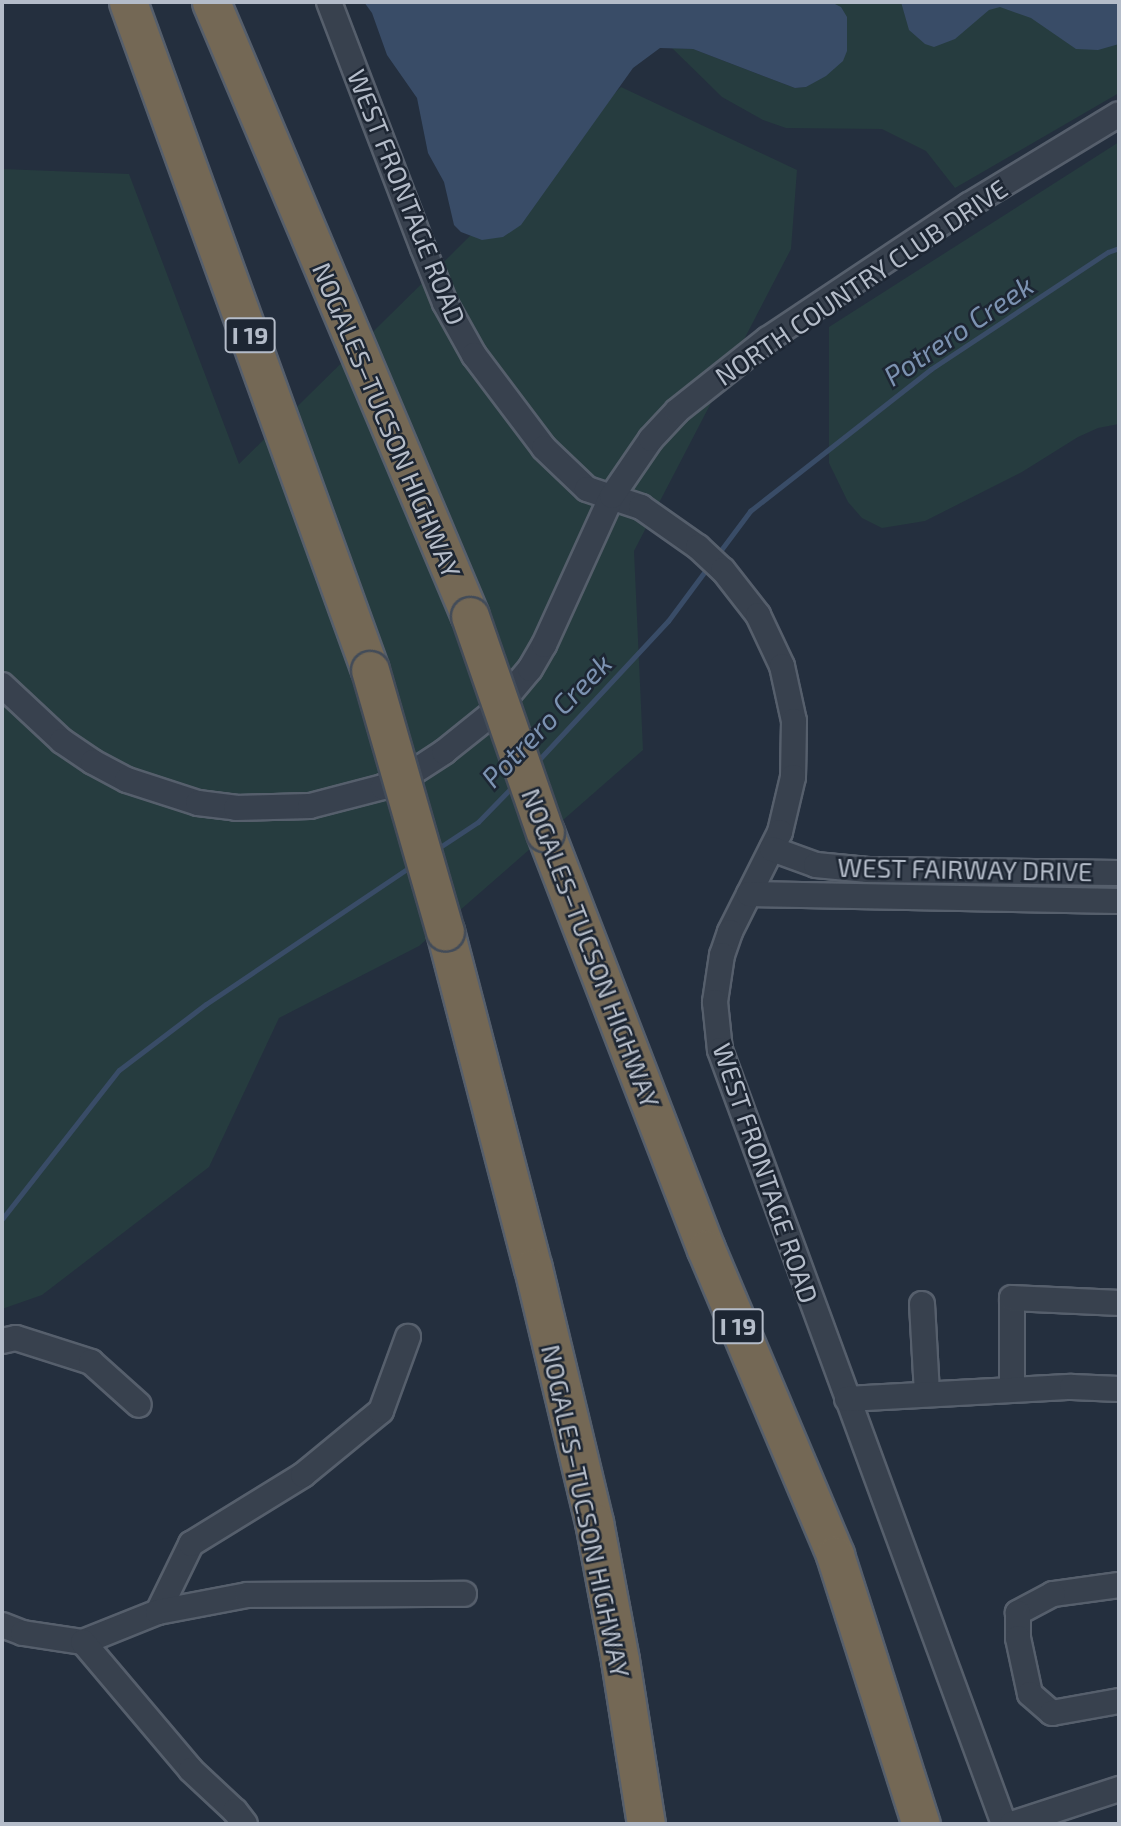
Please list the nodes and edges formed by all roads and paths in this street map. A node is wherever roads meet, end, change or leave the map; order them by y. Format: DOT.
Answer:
graph roads {
  1 [pos="128,2"];
  2 [pos="211,2"];
  3 [pos="329,2"];
  4 [pos="1119,114"];
  5 [pos="611,496"];
  6 [pos="2,685"];
  7 [pos="772,849"];
  8 [pos="1119,873"];
  9 [pos="749,894"];
  10 [pos="1119,901"];
  11 [pos="1119,1303"];
  12 [pos="922,1304"];
  13 [pos="408,1337"];
  14 [pos="2,1341"];
  15 [pos="1012,1389"];
  16 [pos="1119,1390"];
  17 [pos="927,1393"];
  18 [pos="847,1399"];
  19 [pos="139,1405"];
  20 [pos="1119,1585"];
  21 [pos="464,1594"];
  22 [pos="158,1612"];
  23 [pos="2,1625"];
  24 [pos="83,1642"];
  25 [pos="1119,1701"];
  26 [pos="1119,1788"];
  27 [pos="245,1824"];
  28 [pos="646,1824"];
  29 [pos="921,1824"];
  30 [pos="1004,1824"];
  31 [pos="1013,1824"];
  1 -- 28 [label="highway, NOGALES–TUCSON HIGHWAY / I 19, bridge"];
  2 -- 29 [label="highway, NOGALES–TUCSON HIGHWAY / I 19, bridge"];
  3 -- 5 [label="street, WEST FRONTAGE ROAD"];
  4 -- 5 [label="street, NORTH COUNTRY CLUB DRIVE"];
  5 -- 6 [label="street, NORTH COUNTRY CLUB DRIVE"];
  5 -- 7 [label="street, WEST FRONTAGE ROAD"];
  7 -- 8 [label="street, WEST FAIRWAY DRIVE"];
  7 -- 9 [label="street, WEST FRONTAGE ROAD"];
  9 -- 10 [label="street"];
  9 -- 18 [label="street, WEST FRONTAGE ROAD"];
  11 -- 15 [label="street"];
  12 -- 17 [label="street"];
  13 -- 22 [label="street"];
  14 -- 19 [label="street"];
  15 -- 16 [label="street"];
  15 -- 17 [label="street"];
  17 -- 18 [label="street"];
  18 -- 30 [label="street, WEST FRONTAGE ROAD"];
  20 -- 25 [label="street"];
  21 -- 22 [label="street"];
  22 -- 24 [label="street"];
  23 -- 24 [label="street"];
  24 -- 27 [label="street"];
  26 -- 31 [label="street"];
}
